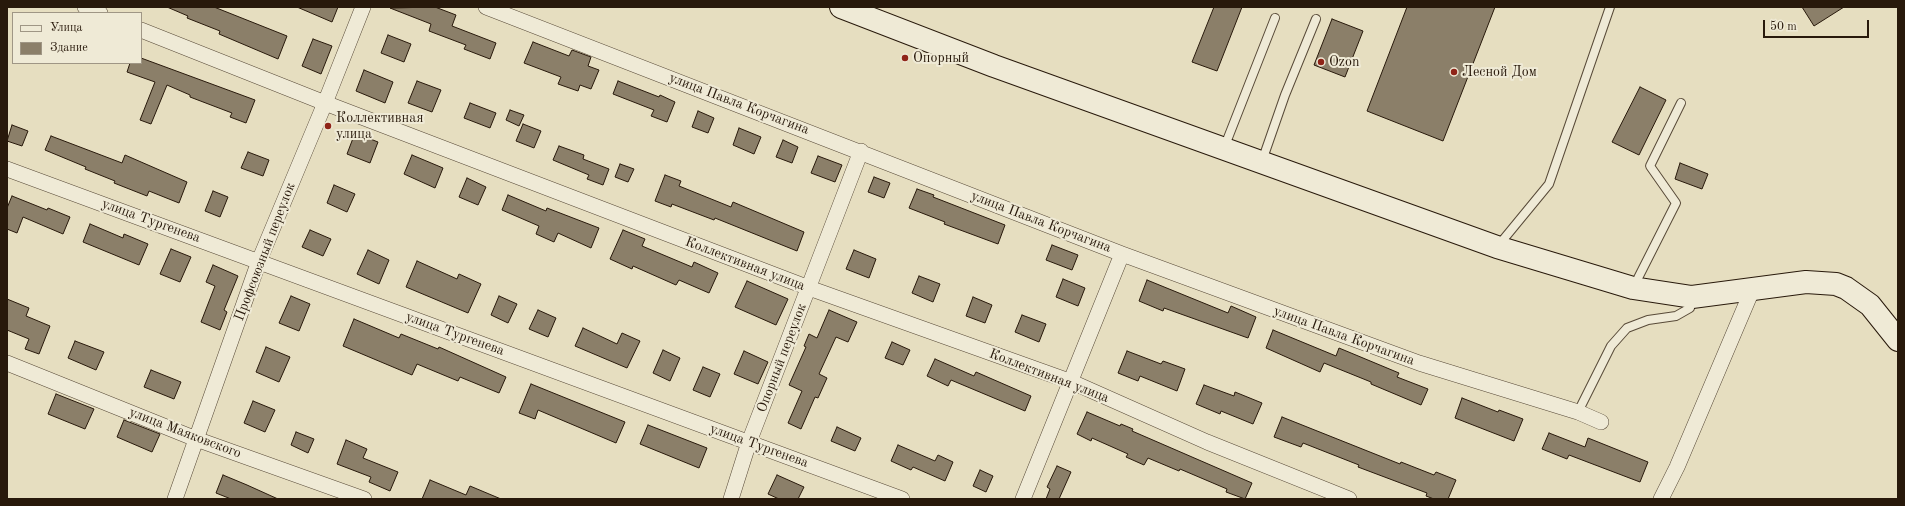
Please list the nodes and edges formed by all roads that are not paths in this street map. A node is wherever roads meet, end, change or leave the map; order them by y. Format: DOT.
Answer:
graph roads {
  1 [pos="85,7"];
  2 [pos="363,7"];
  3 [pos="486,7"];
  4 [pos="841,7"];
  5 [pos="1610,7"];
  6 [pos="98,12"];
  7 [pos="1275,18"];
  8 [pos="1316,20"];
  9 [pos="142,30"];
  10 [pos="325,103"];
  11 [pos="1681,104"];
  12 [pos="1224,149"];
  13 [pos="861,151"];
  14 [pos="1262,162"];
  15 [pos="7,168"];
  16 [pos="1497,247"];
  17 [pos="1122,254"];
  18 [pos="259,261"];
  19 [pos="810,288"];
  20 [pos="1633,288"];
  21 [pos="1753,288"];
  22 [pos="1692,297"];
  23 [pos="1898,340"];
  24 [pos="7,364"];
  25 [pos="1072,382"];
  26 [pos="1578,412"];
  27 [pos="1602,422"];
  28 [pos="196,439"];
  29 [pos="749,442"];
  30 [pos="175,499"];
  31 [pos="364,499"];
  32 [pos="731,499"];
  33 [pos="902,499"];
  34 [pos="1023,499"];
  35 [pos="1349,499"];
  36 [pos="1661,499"];
  1 -- 6 [label="street"];
  2 -- 10 [label="street, Профсоюзный переулок"];
  3 -- 13 [label="street, улица Павла Корчагина"];
  4 -- 12 [label="street"];
  5 -- 16 [label="lane"];
  7 -- 12 [label="lane"];
  8 -- 14 [label="lane"];
  9 -- 10 [label="street, Коллективная улица"];
  10 -- 18 [label="street, Профсоюзный переулок"];
  10 -- 19 [label="street, Коллективная улица"];
  11 -- 20 [label="lane"];
  12 -- 14 [label="street"];
  13 -- 17 [label="street, улица Павла Корчагина"];
  13 -- 19 [label="street, Опорный переулок"];
  14 -- 16 [label="street"];
  15 -- 18 [label="street, улица Тургенева"];
  16 -- 20 [label="street"];
  17 -- 25 [label="street"];
  17 -- 26 [label="street, улица Павла Корчагина"];
  18 -- 28 [label="street, Профсоюзный переулок"];
  18 -- 29 [label="street, улица Тургенева"];
  19 -- 25 [label="street, Коллективная улица"];
  19 -- 29 [label="street, Опорный переулок"];
  20 -- 22 [label="street"];
  21 -- 22 [label="street"];
  21 -- 23 [label="street"];
  21 -- 36 [label="street"];
  22 -- 26 [label="lane"];
  24 -- 28 [label="street, улица Маяковского"];
  25 -- 34 [label="street"];
  25 -- 35 [label="street, Коллективная улица"];
  26 -- 27 [label="street, улица Павла Корчагина"];
  28 -- 30 [label="street, Профсоюзный переулок"];
  28 -- 31 [label="street, улица Маяковского"];
  29 -- 32 [label="street, Опорный переулок"];
  29 -- 33 [label="street, улица Тургенева"];
}
